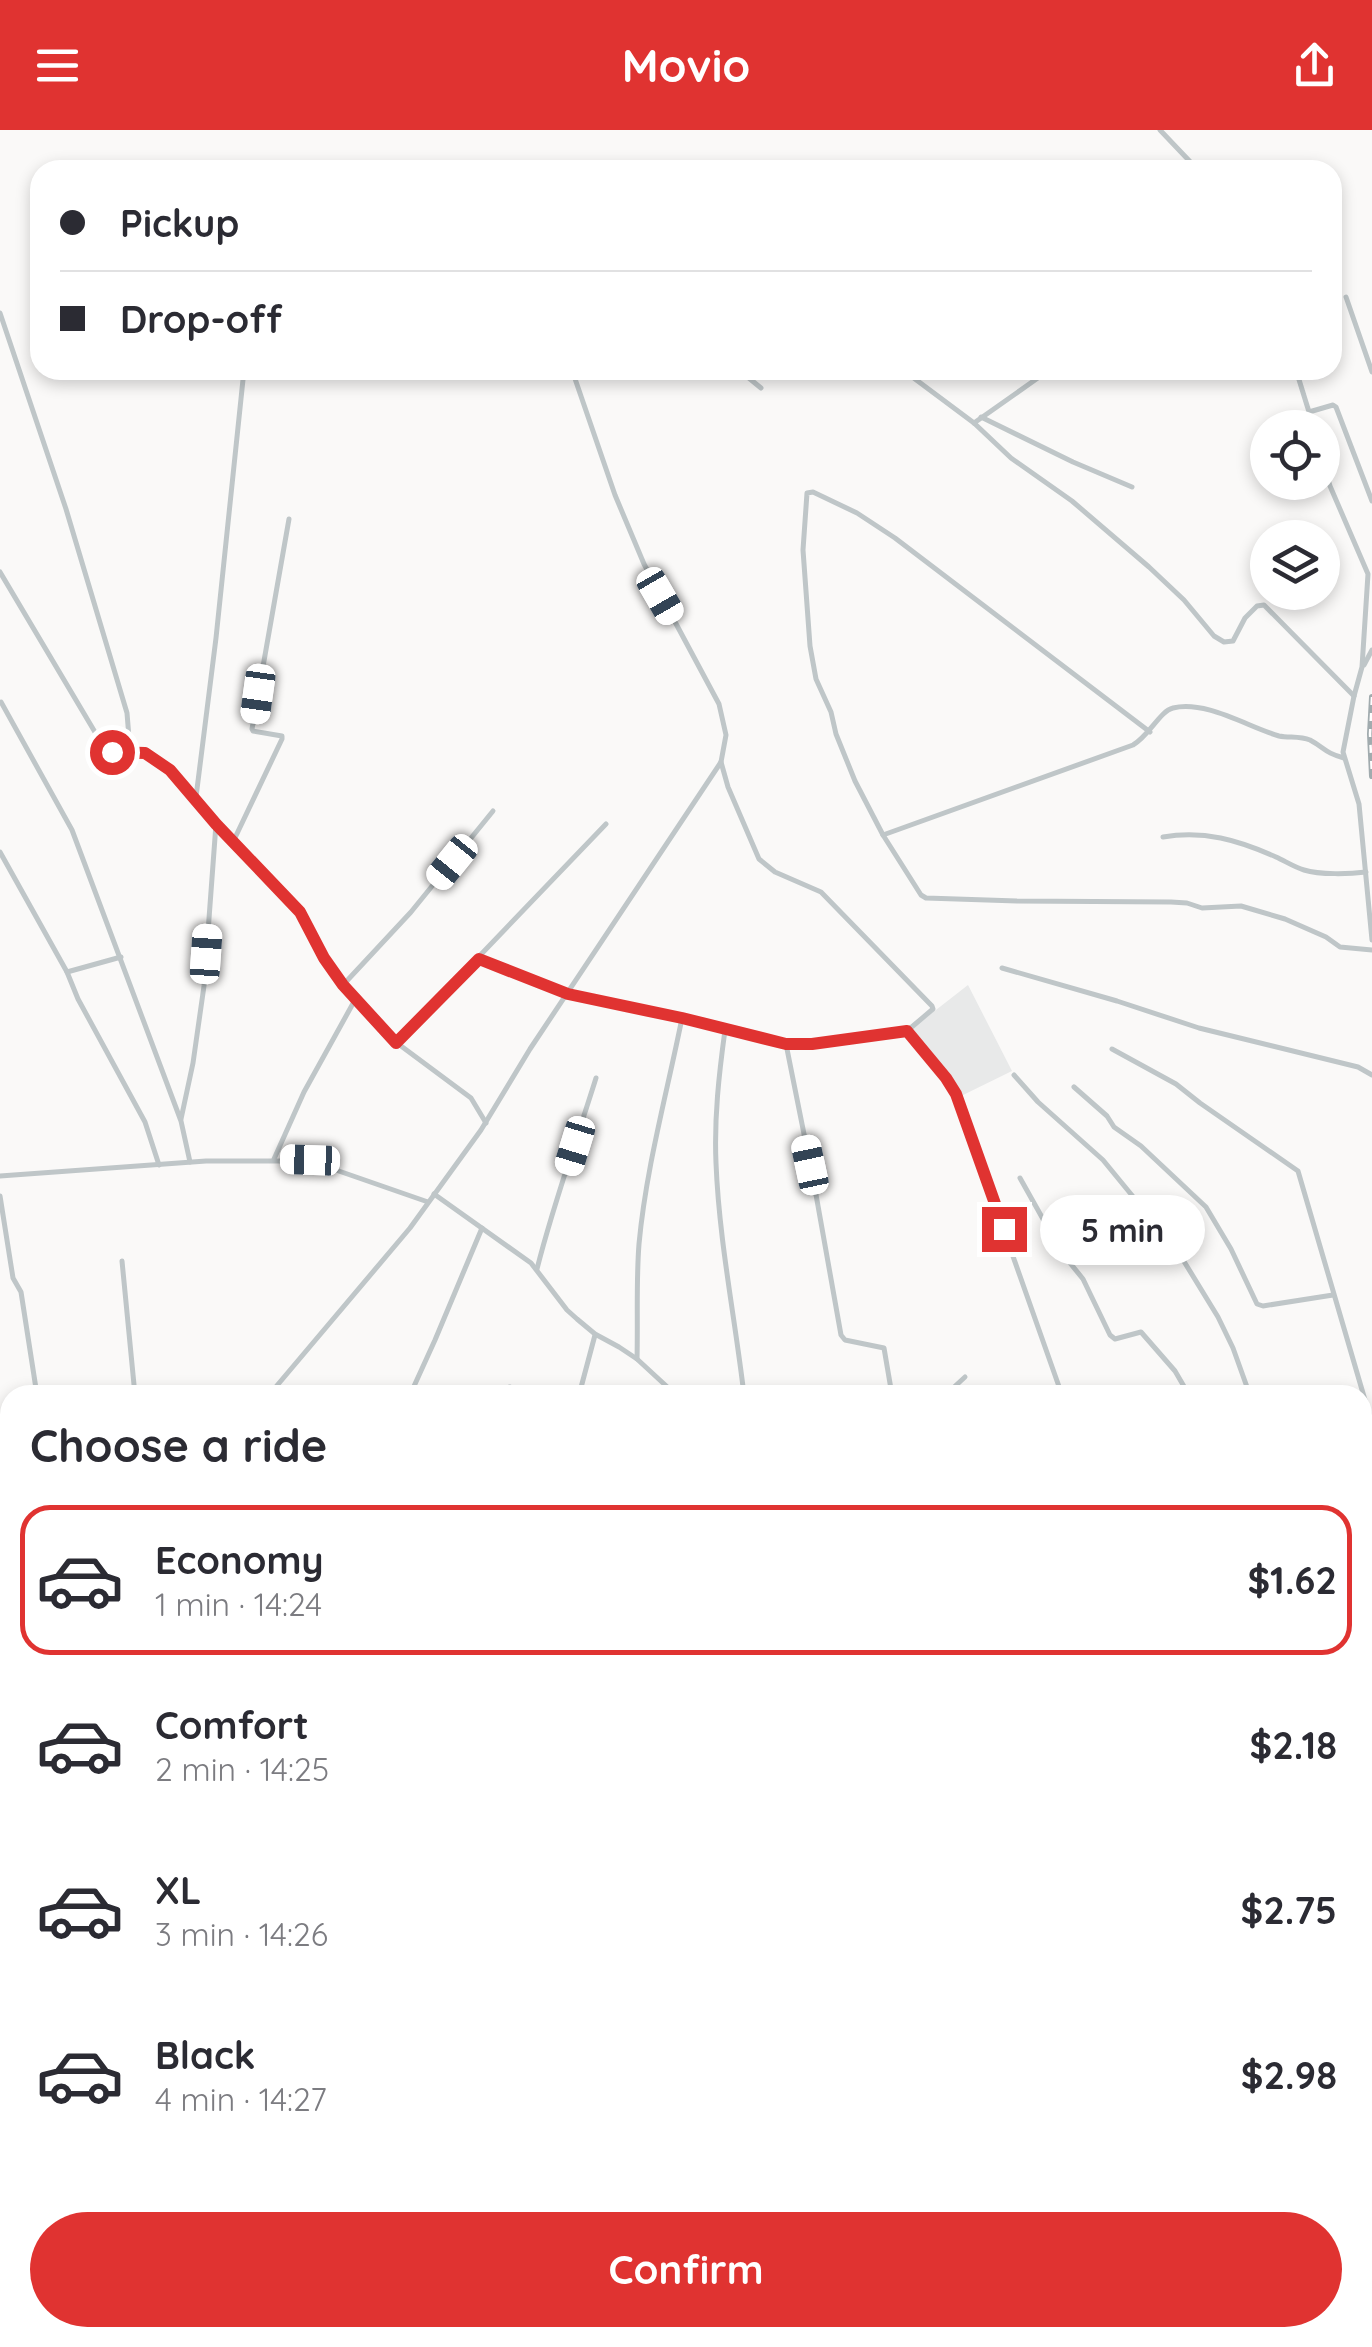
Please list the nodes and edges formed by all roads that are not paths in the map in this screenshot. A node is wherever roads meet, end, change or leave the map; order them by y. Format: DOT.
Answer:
graph roads {
  1 [pos="1160,130"];
  2 [pos="1188,160"];
  3 [pos="1346,298"];
  4 [pos="0,314"];
  5 [pos="1372,372"];
  6 [pos="243,380"];
  7 [pos="575,380"];
  8 [pos="751,380"];
  9 [pos="916,380"];
  10 [pos="1035,380"];
  11 [pos="1299,380"];
  12 [pos="761,388"];
  13 [pos="1308,410"];
  14 [pos="1316,410"];
  15 [pos="1338,410"];
  16 [pos="981,417"];
  17 [pos="1340,417"];
  18 [pos="974,423"];
  19 [pos="1132,487"];
  20 [pos="1336,500"];
  21 [pos="1372,501"];
  22 [pos="289,519"];
  23 [pos="0,572"];
  24 [pos="1372,650"];
  25 [pos="1362,667"];
  26 [pos="1354,696"];
  27 [pos="0,702"];
  28 [pos="1150,732"];
  29 [pos="130,752"];
  30 [pos="1344,758"];
  31 [pos="721,762"];
  32 [pos="196,798"];
  33 [pos="493,811"];
  34 [pos="216,824"];
  35 [pos="606,824"];
  36 [pos="884,835"];
  37 [pos="1162,837"];
  38 [pos="233,842"];
  39 [pos="0,852"];
  40 [pos="1369,870"];
  41 [pos="1372,894"];
  42 [pos="1369,902"];
  43 [pos="1372,940"];
  44 [pos="1372,950"];
  45 [pos="121,957"];
  46 [pos="479,959"];
  47 [pos="1002,968"];
  48 [pos="66,972"];
  49 [pos="343,985"];
  50 [pos="568,994"];
  51 [pos="356,998"];
  52 [pos="682,1018"];
  53 [pos="725,1030"];
  54 [pos="907,1031"];
  55 [pos="396,1043"];
  56 [pos="786,1044"];
  57 [pos="1112,1049"];
  58 [pos="1014,1075"];
  59 [pos="1372,1075"];
  60 [pos="596,1078"];
  61 [pos="1074,1087"];
  62 [pos="181,1121"];
  63 [pos="486,1123"];
  64 [pos="274,1159"];
  65 [pos="190,1162"];
  66 [pos="160,1164"];
  67 [pos="0,1176"];
  68 [pos="1020,1178"];
  69 [pos="433,1194"];
  70 [pos="0,1196"];
  71 [pos="428,1202"];
  72 [pos="482,1228"];
  73 [pos="122,1262"];
  74 [pos="536,1270"];
  75 [pos="1333,1295"];
  76 [pos="595,1334"];
  77 [pos="637,1360"];
  78 [pos="965,1377"];
  79 [pos="35,1385"];
  80 [pos="134,1385"];
  81 [pos="278,1385"];
  82 [pos="415,1385"];
  83 [pos="582,1385"];
  84 [pos="665,1385"];
  85 [pos="743,1385"];
  86 [pos="890,1385"];
  87 [pos="956,1385"];
  88 [pos="1058,1385"];
  89 [pos="1183,1385"];
  90 [pos="1247,1385"];
  91 [pos="1360,1385"];
  1 -- 2 [label="street"];
  3 -- 5 [label="street"];
  4 -- 29 [label="street"];
  6 -- 32 [label="street"];
  7 -- 31 [label="street"];
  8 -- 12 [label="street"];
  9 -- 18 [label="street"];
  10 -- 16 [label="street"];
  11 -- 13 [label="street"];
  14 -- 15 [label="street"];
  16 -- 18 [label="street"];
  16 -- 19 [label="street"];
  17 -- 21 [label="street"];
  18 -- 26 [label="street"];
  20 -- 25 [label="street"];
  22 -- 38 [label="street"];
  23 -- 29 [label="street"];
  24 -- 25 [label="street"];
  25 -- 26 [label="street"];
  26 -- 30 [label="street"];
  27 -- 45 [label="street"];
  28 -- 30 [label="street"];
  28 -- 36 [label="street"];
  28 -- 36 [label="street"];
  29 -- 32 [label="street"];
  30 -- 40 [label="street"];
  31 -- 50 [label="street"];
  31 -- 54 [label="street"];
  32 -- 34 [label="street"];
  33 -- 49 [label="street"];
  34 -- 38 [label="street"];
  34 -- 62 [label="street"];
  35 -- 46 [label="street"];
  36 -- 44 [label="street"];
  37 -- 40 [label="street"];
  38 -- 49 [label="street"];
  39 -- 48 [label="street"];
  40 -- 42 [label="street"];
  41 -- 42 [label="street"];
  42 -- 43 [label="street"];
  45 -- 48 [label="street"];
  45 -- 62 [label="street"];
  46 -- 50 [label="street"];
  46 -- 55 [label="street"];
  47 -- 59 [label="street"];
  48 -- 66 [label="street"];
  49 -- 51 [label="street"];
  50 -- 52 [label="street"];
  50 -- 63 [label="street"];
  51 -- 55 [label="street"];
  51 -- 64 [label="street"];
  52 -- 53 [label="street"];
  52 -- 77 [label="street"];
  53 -- 56 [label="street"];
  53 -- 85 [label="street"];
  54 -- 56 [label="street"];
  54 -- 88 [label="street"];
  55 -- 63 [label="street"];
  56 -- 86 [label="street"];
  57 -- 75 [label="street"];
  58 -- 90 [label="street"];
  60 -- 74 [label="street"];
  61 -- 75 [label="street"];
  62 -- 65 [label="street"];
  63 -- 69 [label="street"];
  64 -- 65 [label="street"];
  64 -- 71 [label="street"];
  65 -- 66 [label="street"];
  66 -- 67 [label="street"];
  68 -- 89 [label="street"];
  69 -- 71 [label="street"];
  69 -- 72 [label="street"];
  70 -- 79 [label="street"];
  71 -- 81 [label="street"];
  72 -- 74 [label="street"];
  72 -- 82 [label="street"];
  73 -- 80 [label="street"];
  74 -- 76 [label="street"];
  75 -- 91 [label="street"];
  76 -- 77 [label="street"];
  76 -- 83 [label="street"];
  77 -- 84 [label="street"];
  78 -- 87 [label="street"];
}
